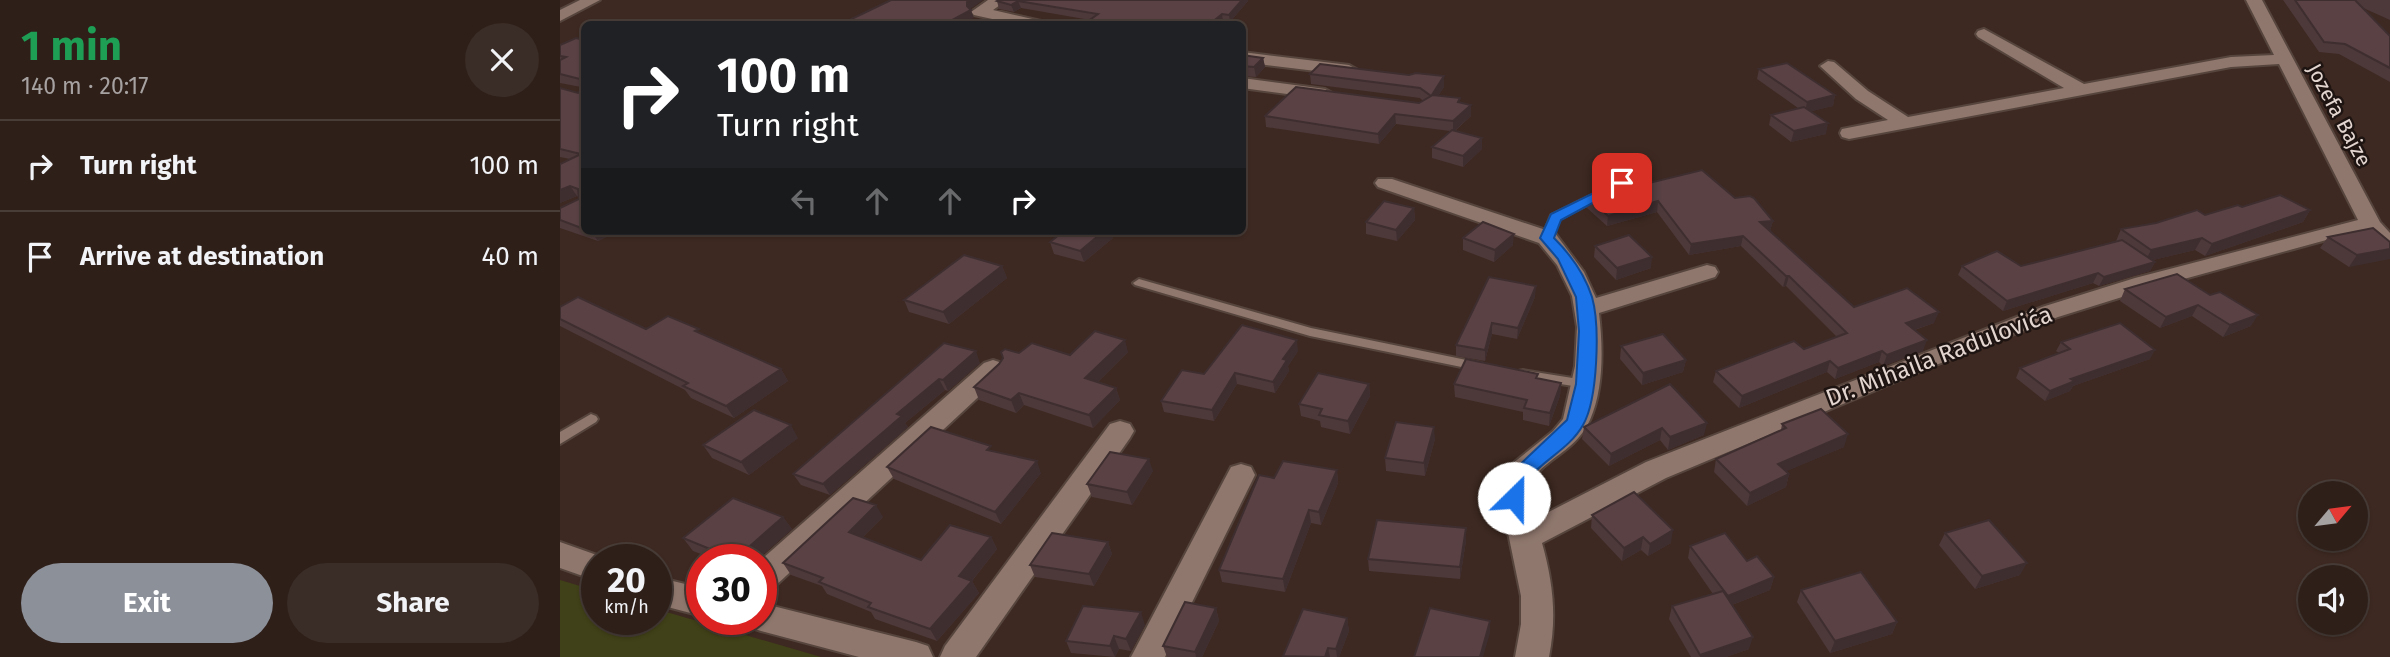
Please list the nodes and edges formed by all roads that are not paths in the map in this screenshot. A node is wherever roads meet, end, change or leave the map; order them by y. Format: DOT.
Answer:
graph roads {
  1 [pos="592,0"];
  2 [pos="999,0"];
  3 [pos="2254,0"];
  4 [pos="560,16"];
  5 [pos="1021,21"];
  6 [pos="1984,34"];
  7 [pos="1246,57"];
  8 [pos="2284,59"];
  9 [pos="1828,66"];
  10 [pos="1371,73"];
  11 [pos="1246,84"];
  12 [pos="2081,90"];
  13 [pos="1338,96"];
  14 [pos="1905,123"];
  15 [pos="1849,133"];
  16 [pos="1385,183"];
  17 [pos="1622,183"];
  18 [pos="2371,225"];
  19 [pos="1547,238"];
  20 [pos="2390,246"];
  21 [pos="1707,272"];
  22 [pos="1139,283"];
  23 [pos="1587,309"];
  24 [pos="993,369"];
  25 [pos="1585,384"];
  26 [pos="591,419"];
  27 [pos="1120,431"];
  28 [pos="560,439"];
  29 [pos="1241,475"];
  30 [pos="1525,538"];
  31 [pos="560,555"];
  32 [pos="581,562"];
  33 [pos="777,565"];
  34 [pos="777,621"];
  35 [pos="916,657"];
  36 [pos="957,657"];
  37 [pos="1148,657"];
  38 [pos="1532,657"];
  1 -- 4 [label="street"];
  2 -- 5 [label="street"];
  3 -- 8 [label="street, Jozefa Bajze"];
  6 -- 12 [label="street"];
  7 -- 10 [label="street"];
  8 -- 12 [label="street"];
  8 -- 18 [label="street, Jozefa Bajze"];
  9 -- 14 [label="street"];
  11 -- 13 [label="street"];
  12 -- 14 [label="street"];
  14 -- 15 [label="street"];
  16 -- 19 [label="street"];
  17 -- 19 [label="lane"];
  18 -- 20 [label="street, Jozefa Bajze"];
  18 -- 30 [label="street, Dr. Mihaila Radulovića"];
  19 -- 23 [label="street"];
  21 -- 23 [label="street"];
  22 -- 25 [label="lane"];
  23 -- 25 [label="street"];
  24 -- 33 [label="street"];
  25 -- 30 [label="street"];
  26 -- 28 [label="lane"];
  27 -- 36 [label="street"];
  29 -- 37 [label="street"];
  30 -- 38 [label="street"];
  31 -- 32 [label="street"];
  34 -- 35 [label="street"];
}
